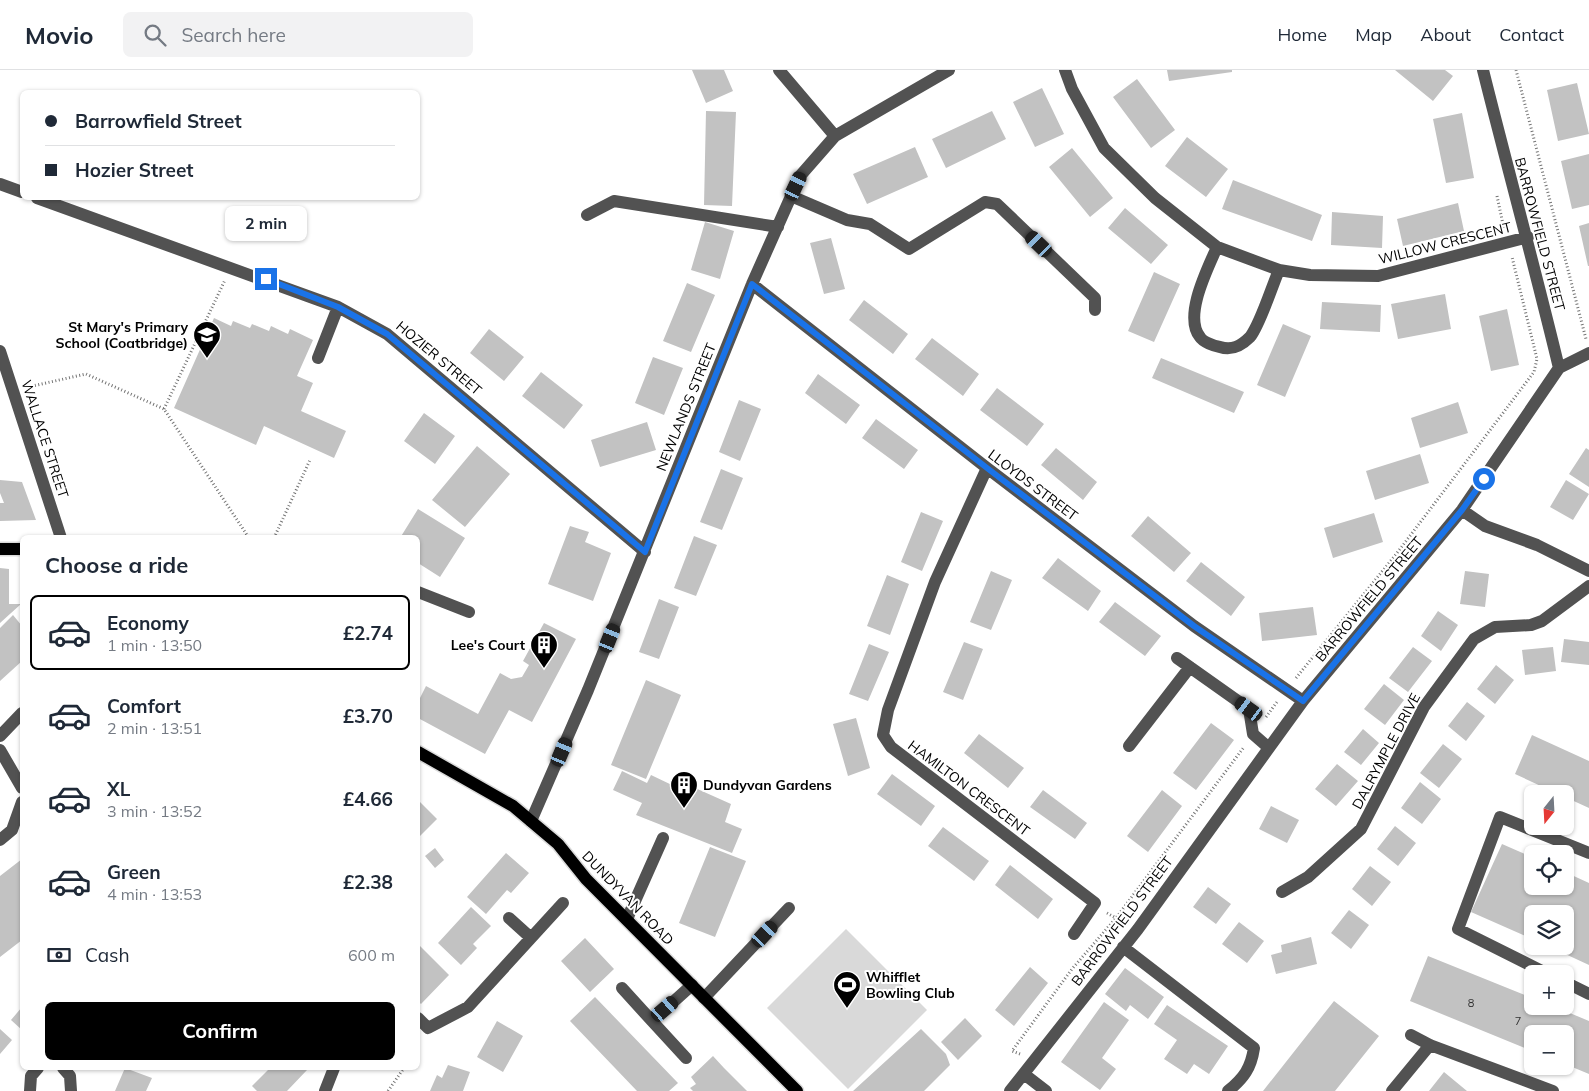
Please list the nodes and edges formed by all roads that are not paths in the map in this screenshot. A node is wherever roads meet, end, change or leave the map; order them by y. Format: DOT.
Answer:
graph roads {
  1 [pos="778,70"];
  2 [pos="949,70"];
  3 [pos="1065,70"];
  4 [pos="1483,70"];
  5 [pos="835,136"];
  6 [pos="0,184"];
  7 [pos="20,191"];
  8 [pos="791,196"];
  9 [pos="43,200"];
  10 [pos="587,214"];
  11 [pos="778,227"];
  12 [pos="1528,237"];
  13 [pos="1217,246"];
  14 [pos="1279,270"];
  15 [pos="752,284"];
  16 [pos="338,307"];
  17 [pos="1095,310"];
  18 [pos="1588,347"];
  19 [pos="0,351"];
  20 [pos="318,358"];
  21 [pos="1559,368"];
  22 [pos="987,468"];
  23 [pos="1462,510"];
  24 [pos="60,535"];
  25 [pos="0,549"];
  26 [pos="20,549"];
  27 [pos="645,552"];
  28 [pos="1589,571"];
  29 [pos="1589,586"];
  30 [pos="420,593"];
  31 [pos="469,612"];
  32 [pos="1177,658"];
  33 [pos="1190,668"];
  34 [pos="1303,701"];
  35 [pos="20,715"];
  36 [pos="0,736"];
  37 [pos="1129,746"];
  38 [pos="1269,748"];
  39 [pos="0,750"];
  40 [pos="420,753"];
  41 [pos="20,785"];
  42 [pos="20,808"];
  43 [pos="531,821"];
  44 [pos="663,838"];
  45 [pos="0,840"];
  46 [pos="1589,853"];
  47 [pos="1282,892"];
  48 [pos="563,903"];
  49 [pos="789,908"];
  50 [pos="509,918"];
  51 [pos="628,918"];
  52 [pos="1074,934"];
  53 [pos="530,937"];
  54 [pos="1123,947"];
  55 [pos="1530,965"];
  56 [pos="692,985"];
  57 [pos="1574,986"];
  58 [pos="622,988"];
  59 [pos="1589,994"];
  60 [pos="704,998"];
  61 [pos="652,1021"];
  62 [pos="423,1032"];
  63 [pos="1411,1035"];
  64 [pos="1430,1045"];
  65 [pos="686,1058"];
  66 [pos="36,1070"];
  67 [pos="67,1070"];
  68 [pos="333,1070"];
  69 [pos="1024,1074"];
  70 [pos="1535,1088"];
  71 [pos="30,1091"];
  72 [pos="71,1091"];
  73 [pos="326,1091"];
  74 [pos="798,1091"];
  75 [pos="1010,1091"];
  76 [pos="1046,1091"];
  77 [pos="1228,1091"];
  78 [pos="1392,1091"];
  79 [pos="1553,1091"];
  1 -- 5 [label="street"];
  2 -- 5 [label="street, NEWLANDS STREET"];
  3 -- 13 [label="street, WILLOW CRESCENT"];
  4 -- 12 [label="street, BARROWFIELD STREET"];
  5 -- 8 [label="street, NEWLANDS STREET"];
  6 -- 7 [label="street"];
  8 -- 11 [label="street, NEWLANDS STREET"];
  8 -- 17 [label="street"];
  9 -- 16 [label="street, HOZIER STREET"];
  10 -- 11 [label="street"];
  11 -- 15 [label="street, NEWLANDS STREET"];
  12 -- 14 [label="street, WILLOW CRESCENT"];
  12 -- 21 [label="street, BARROWFIELD STREET"];
  13 -- 14 [label="street, WILLOW CRESCENT"];
  13 -- 14 [label="street"];
  15 -- 22 [label="street, LLOYDS STREET"];
  15 -- 27 [label="street, NEWLANDS STREET"];
  16 -- 20 [label="street"];
  16 -- 27 [label="street, HOZIER STREET"];
  18 -- 21 [label="street"];
  19 -- 24 [label="street, WALLACE STREET"];
  21 -- 23 [label="street, BARROWFIELD STREET"];
  22 -- 34 [label="street, LLOYDS STREET"];
  22 -- 52 [label="street, HAMILTON CRESCENT"];
  23 -- 28 [label="street"];
  23 -- 34 [label="street, BARROWFIELD STREET"];
  25 -- 26 [label="main road"];
  27 -- 43 [label="street, NEWLANDS STREET"];
  29 -- 47 [label="street, DALRYMPLE DRIVE"];
  30 -- 31 [label="street"];
  32 -- 33 [label="street"];
  33 -- 37 [label="street"];
  33 -- 38 [label="street"];
  34 -- 38 [label="street, BARROWFIELD STREET"];
  35 -- 36 [label="street"];
  38 -- 54 [label="street, BARROWFIELD STREET"];
  39 -- 41 [label="street"];
  40 -- 43 [label="main road, DUNDYVAN ROAD"];
  42 -- 45 [label="street"];
  43 -- 51 [label="main road, DUNDYVAN ROAD"];
  44 -- 51 [label="street"];
  46 -- 55 [label="street"];
  48 -- 53 [label="street"];
  49 -- 60 [label="street"];
  50 -- 53 [label="street"];
  51 -- 56 [label="main road, DUNDYVAN ROAD"];
  53 -- 62 [label="street"];
  54 -- 69 [label="street, BARROWFIELD STREET"];
  54 -- 77 [label="street"];
  56 -- 60 [label="main road, DUNDYVAN ROAD"];
  56 -- 61 [label="street"];
  57 -- 59 [label="street"];
  58 -- 61 [label="street"];
  60 -- 74 [label="main road, DUNDYVAN ROAD"];
  61 -- 65 [label="street"];
  63 -- 64 [label="street"];
  64 -- 70 [label="street"];
  64 -- 78 [label="street"];
  66 -- 71 [label="street"];
  67 -- 72 [label="street"];
  68 -- 73 [label="street"];
  69 -- 75 [label="street, BARROWFIELD STREET"];
  69 -- 76 [label="street"];
  70 -- 79 [label="street"];
}
